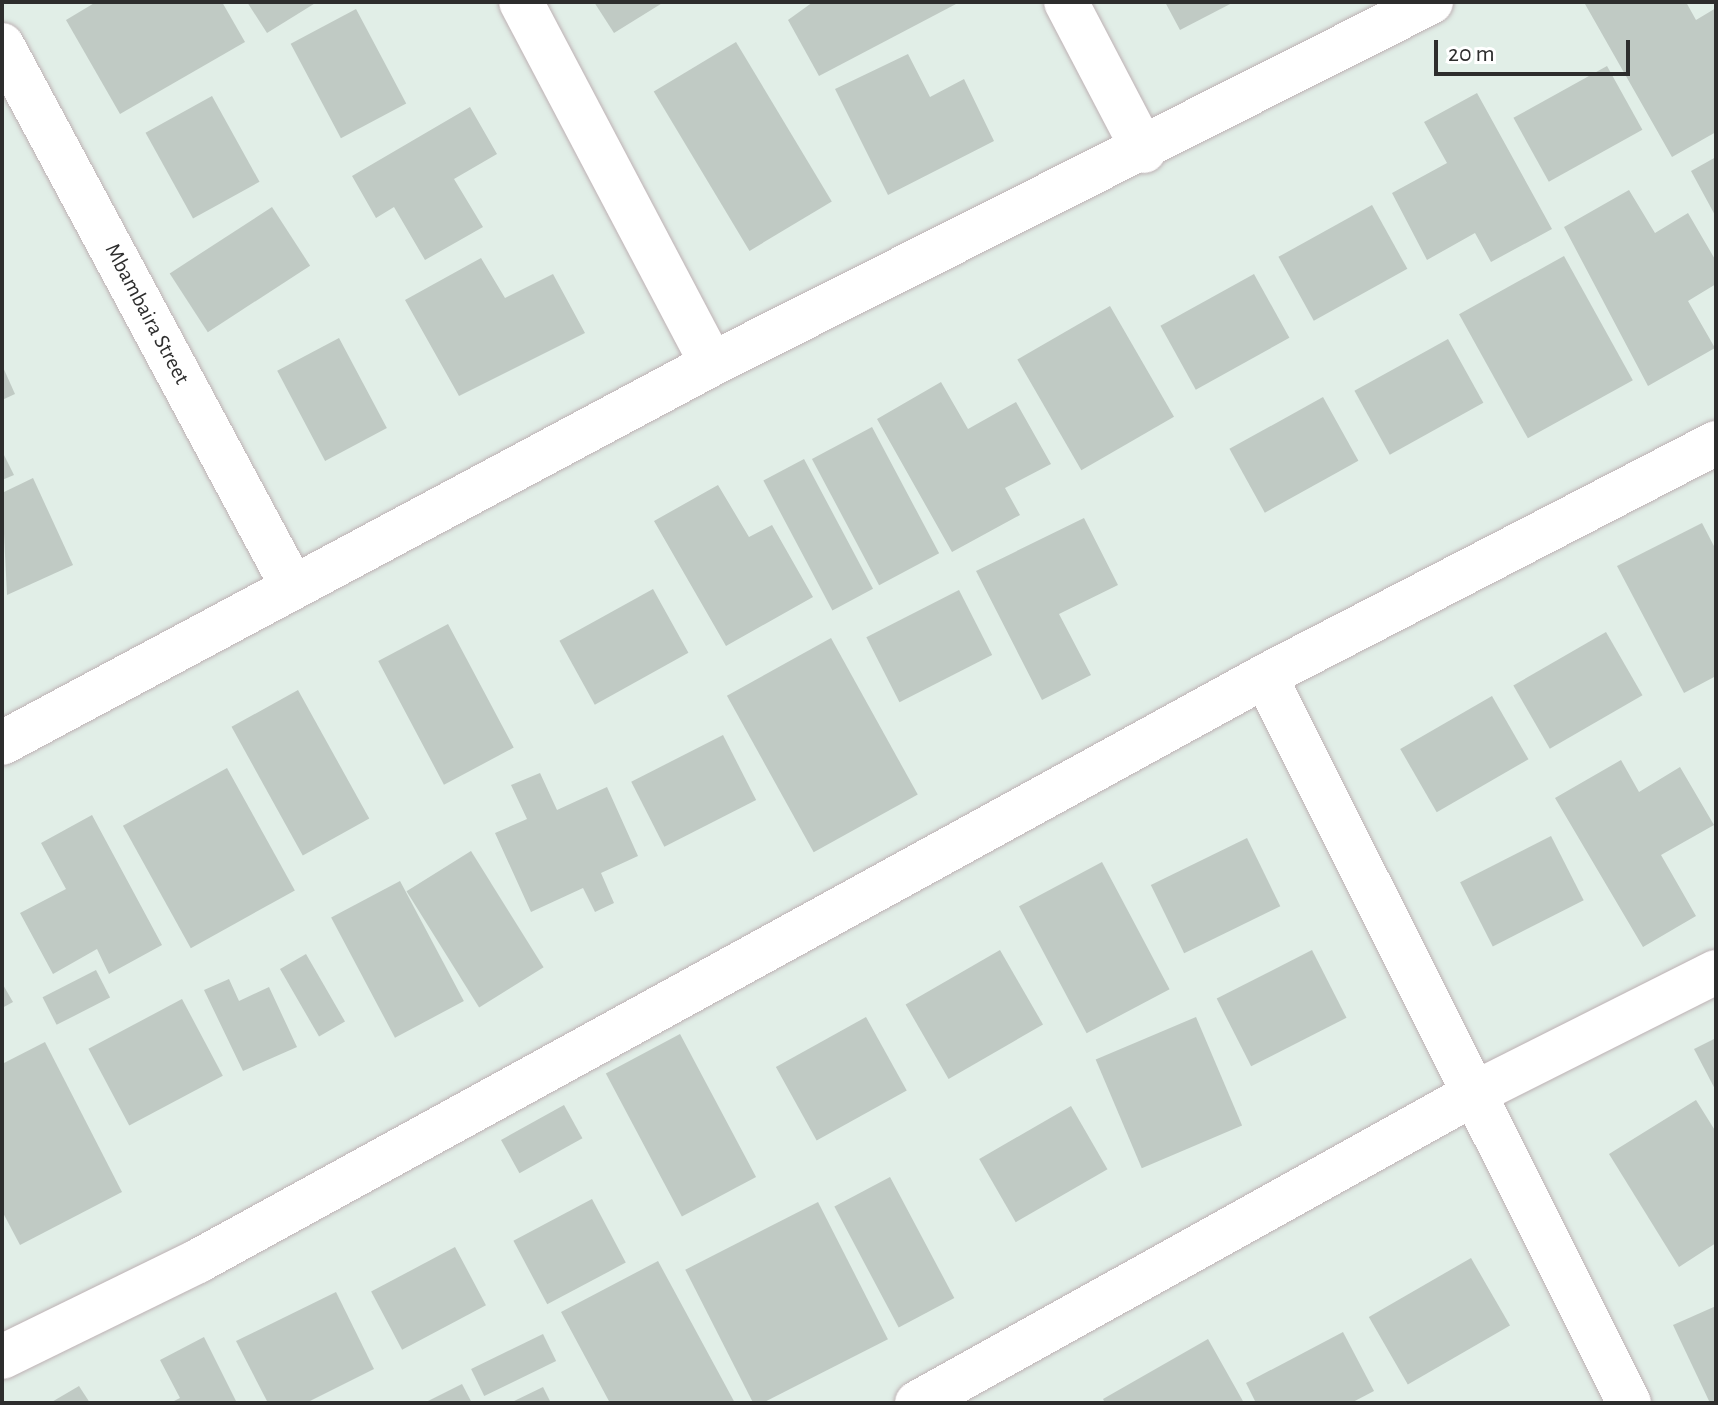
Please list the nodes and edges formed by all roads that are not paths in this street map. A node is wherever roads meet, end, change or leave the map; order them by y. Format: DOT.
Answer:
graph roads {
  1 [pos="521,2"];
  2 [pos="1066,2"];
  3 [pos="1431,2"];
  4 [pos="2,45"];
  5 [pos="1144,151"];
  6 [pos="712,364"];
  7 [pos="1716,443"];
  8 [pos="291,584"];
  9 [pos="1265,676"];
  10 [pos="2,743"];
  11 [pos="1716,972"];
  12 [pos="1479,1091"];
  13 [pos="2,1357"];
  14 [pos="917,1403"];
  15 [pos="1629,1403"];
  1 -- 6 [label="street"];
  2 -- 5 [label="street"];
  3 -- 5 [label="street"];
  4 -- 8 [label="street, Mbambaira Street"];
  5 -- 6 [label="street"];
  6 -- 8 [label="street"];
  7 -- 9 [label="street"];
  8 -- 10 [label="street"];
  9 -- 12 [label="street"];
  9 -- 13 [label="street"];
  11 -- 12 [label="street"];
  12 -- 14 [label="street"];
  12 -- 15 [label="street"];
}
